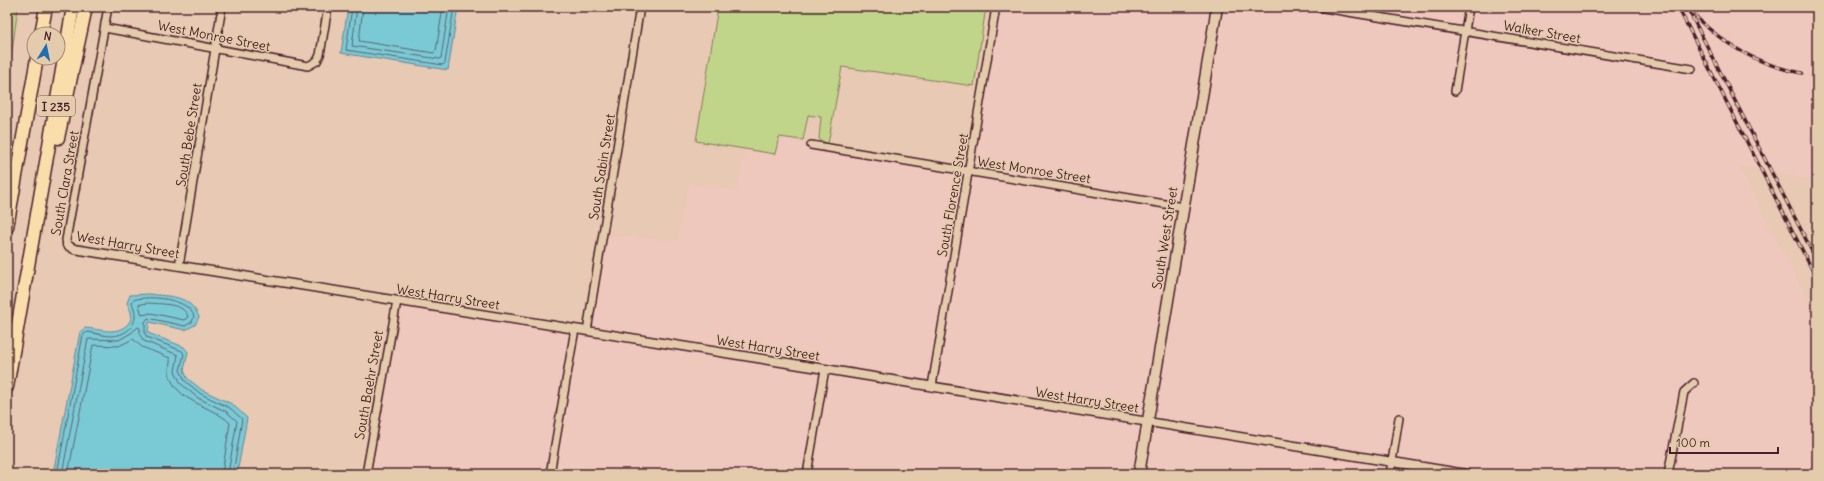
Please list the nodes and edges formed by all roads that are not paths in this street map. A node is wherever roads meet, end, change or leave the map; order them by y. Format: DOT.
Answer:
graph roads {
  1 [pos="46,7"];
  2 [pos="73,7"];
  3 [pos="86,7"];
  4 [pos="108,7"];
  5 [pos="222,7"];
  6 [pos="328,7"];
  7 [pos="640,7"];
  8 [pos="996,7"];
  9 [pos="1217,7"];
  10 [pos="1318,7"];
  11 [pos="1469,7"];
  12 [pos="42,26"];
  13 [pos="105,28"];
  14 [pos="1465,31"];
  15 [pos="215,49"];
  16 [pos="36,66"];
  17 [pos="1692,69"];
  18 [pos="1455,91"];
  19 [pos="811,145"];
  20 [pos="969,171"];
  21 [pos="39,204"];
  22 [pos="1183,207"];
  23 [pos="7,227"];
  24 [pos="67,245"];
  25 [pos="179,266"];
  26 [pos="397,301"];
  27 [pos="575,329"];
  28 [pos="587,331"];
  29 [pos="825,369"];
  30 [pos="1694,384"];
  31 [pos="932,386"];
  32 [pos="7,387"];
  33 [pos="1399,418"];
  34 [pos="1148,422"];
  35 [pos="1392,462"];
  36 [pos="366,474"];
  37 [pos="550,474"];
  38 [pos="807,474"];
  39 [pos="1138,474"];
  40 [pos="1390,474"];
  41 [pos="1466,474"];
  42 [pos="1668,474"];
  1 -- 12 [label="highway"];
  2 -- 21 [label="highway, I 235"];
  3 -- 21 [label="highway"];
  4 -- 13 [label="street, South Clara Street"];
  5 -- 15 [label="street, South Bebe Street"];
  6 -- 15 [label="street, West Monroe Street"];
  7 -- 28 [label="street, South Sabin Street"];
  8 -- 20 [label="street, South Florence Street"];
  9 -- 22 [label="main road, South West Street"];
  10 -- 14 [label="street, Walker Street"];
  11 -- 14 [label="street"];
  13 -- 15 [label="street, West Monroe Street"];
  13 -- 24 [label="street, South Clara Street"];
  14 -- 17 [label="street, Walker Street"];
  14 -- 18 [label="street"];
  15 -- 25 [label="street, South Bebe Street"];
  16 -- 23 [label="highway, I 235"];
  19 -- 20 [label="street, West Monroe Street"];
  20 -- 22 [label="street, West Monroe Street"];
  20 -- 31 [label="street, South Florence Street"];
  21 -- 32 [label="highway, I 235"];
  22 -- 34 [label="main road, South West Street"];
  24 -- 25 [label="street, West Harry Street"];
  25 -- 26 [label="street, West Harry Street"];
  26 -- 27 [label="street, West Harry Street"];
  26 -- 36 [label="street, South Baehr Street"];
  27 -- 28 [label="street, West Harry Street"];
  27 -- 37 [label="street"];
  28 -- 29 [label="street, West Harry Street"];
  29 -- 31 [label="street, West Harry Street"];
  29 -- 38 [label="street"];
  30 -- 42 [label="street"];
  31 -- 34 [label="street, West Harry Street"];
  33 -- 35 [label="street"];
  34 -- 35 [label="street, West Harry Street"];
  34 -- 39 [label="main road, South West Street"];
  35 -- 40 [label="street"];
  35 -- 41 [label="street, West Harry Street"];
}
